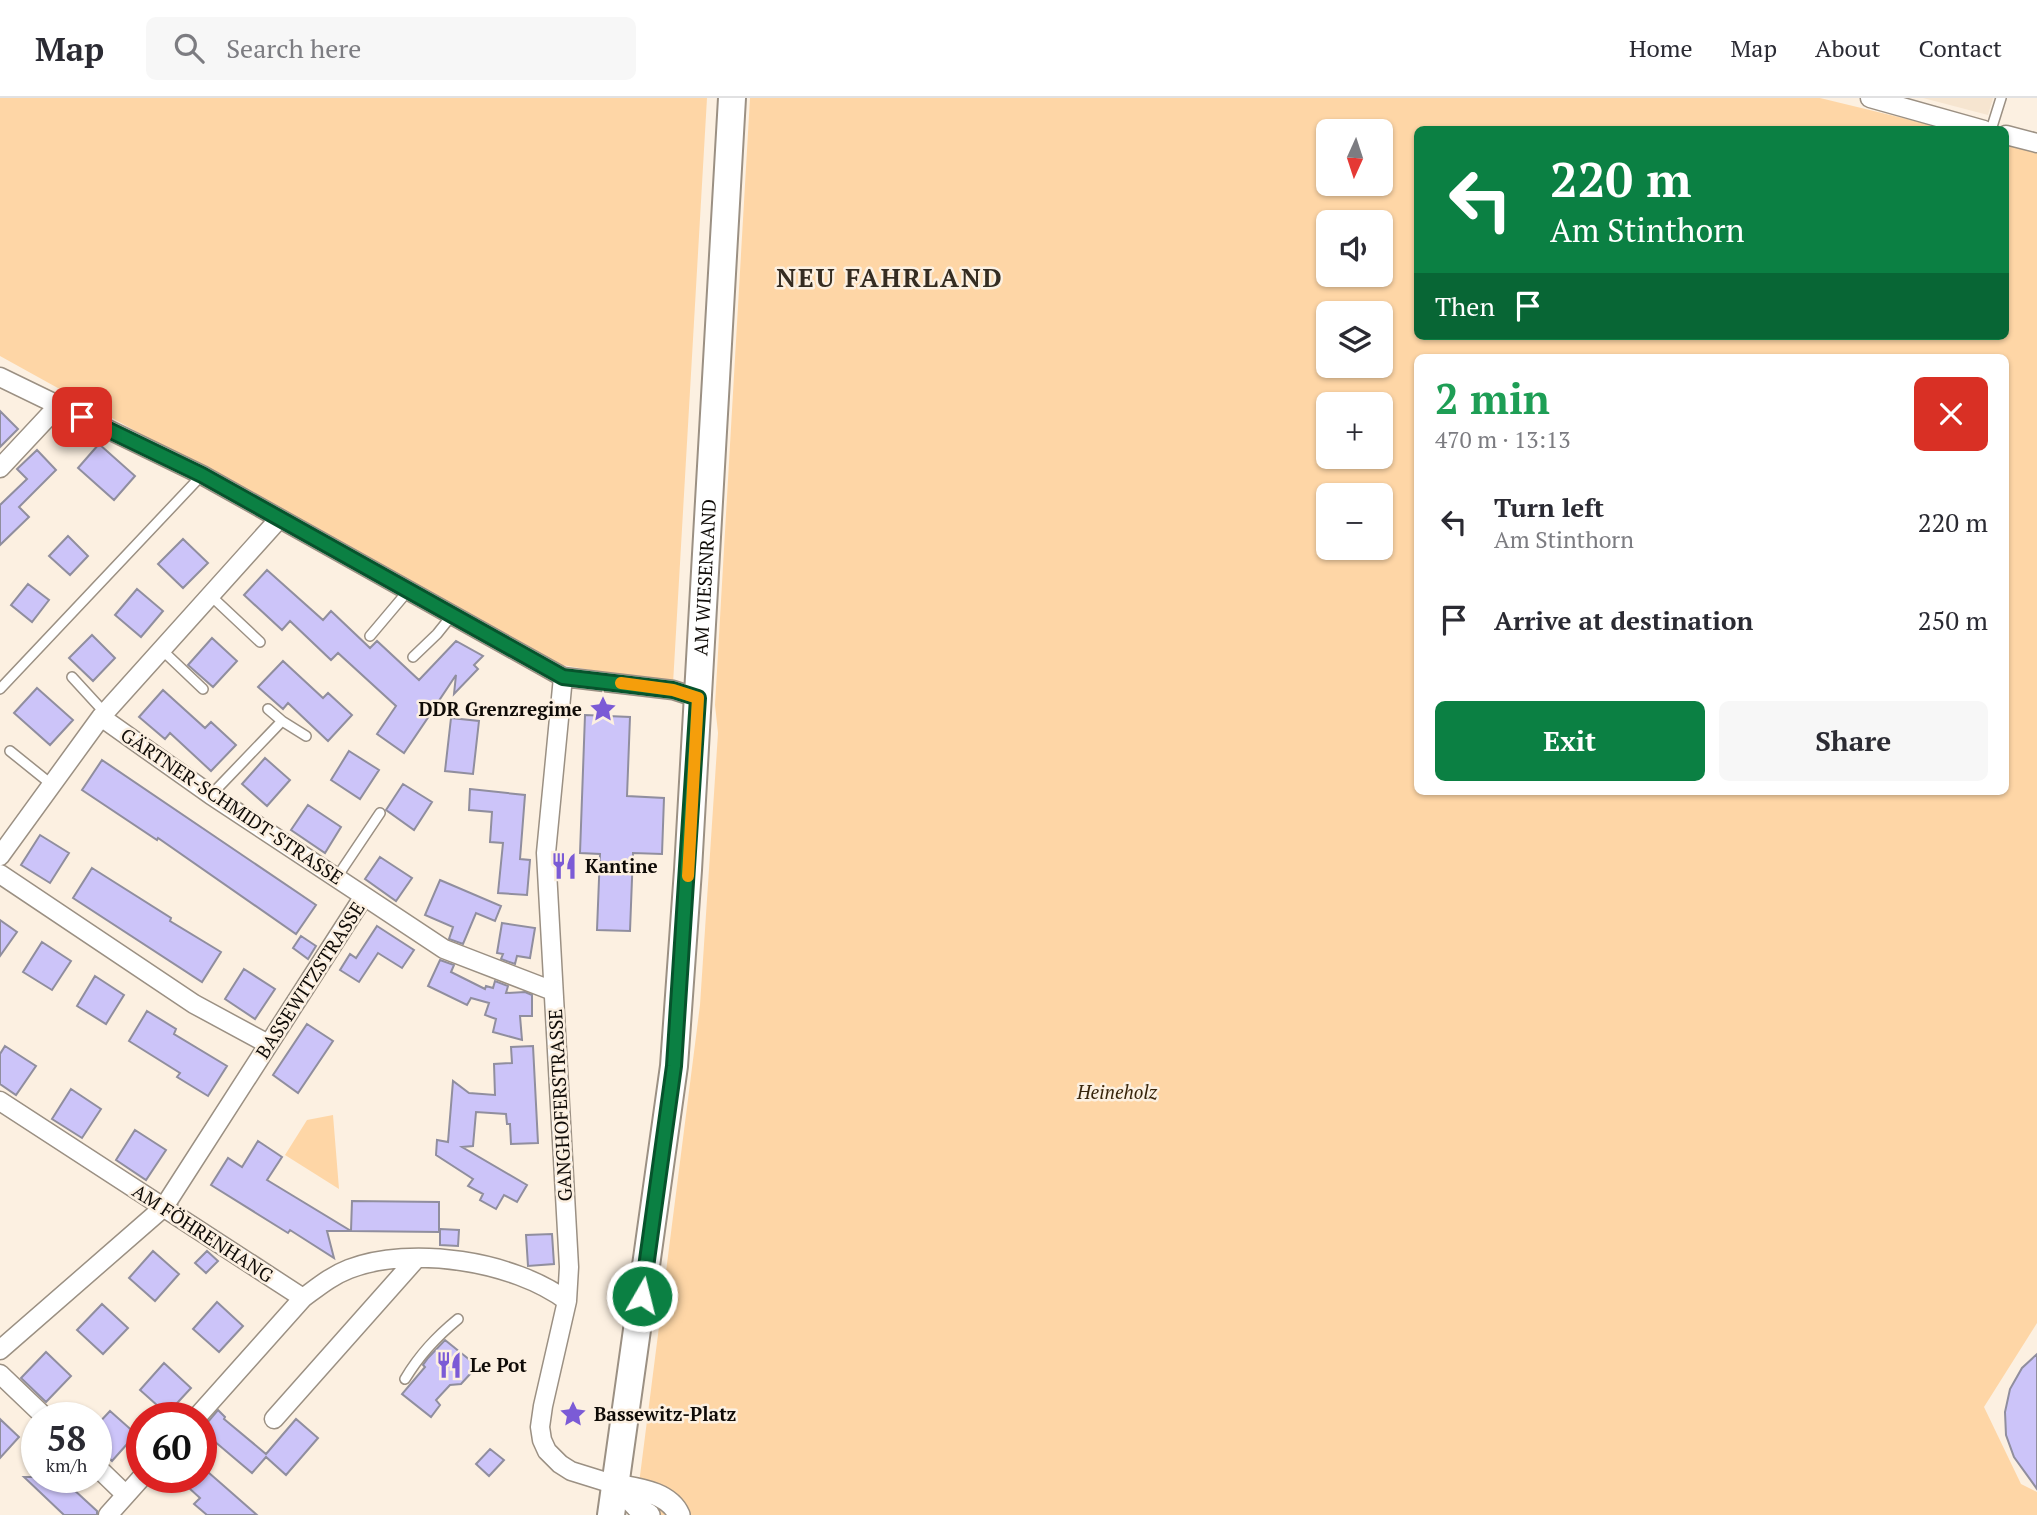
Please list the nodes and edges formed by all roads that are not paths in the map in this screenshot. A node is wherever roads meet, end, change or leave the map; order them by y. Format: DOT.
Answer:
graph roads {
  1 [pos="732,98"];
  2 [pos="1870,98"];
  3 [pos="2001,98"];
  4 [pos="1970,126"];
  5 [pos="1992,126"];
  6 [pos="2009,136"];
  7 [pos="2037,143"];
  8 [pos="0,377"];
  9 [pos="58,406"];
  10 [pos="0,468"];
  11 [pos="202,475"];
  12 [pos="279,519"];
  13 [pos="408,590"];
  14 [pos="211,596"];
  15 [pos="453,614"];
  16 [pos="370,636"];
  17 [pos="260,642"];
  18 [pos="162,650"];
  19 [pos="413,657"];
  20 [pos="72,677"];
  21 [pos="563,677"];
  22 [pos="0,689"];
  23 [pos="203,689"];
  24 [pos="698,698"];
  25 [pos="268,709"];
  26 [pos="103,715"];
  27 [pos="282,721"];
  28 [pos="306,736"];
  29 [pos="10,751"];
  30 [pos="51,784"];
  31 [pos="211,795"];
  32 [pos="380,813"];
  33 [pos="0,856"];
  34 [pos="0,874"];
  35 [pos="337,877"];
  36 [pos="364,896"];
  37 [pos="553,991"];
  38 [pos="268,1044"];
  39 [pos="0,1101"];
  40 [pos="163,1207"];
  41 [pos="416,1259"];
  42 [pos="303,1298"];
  43 [pos="567,1301"];
  44 [pos="458,1319"];
  45 [pos="0,1350"];
  46 [pos="0,1374"];
  47 [pos="405,1378"];
  48 [pos="29,1402"];
  49 [pos="210,1402"];
  50 [pos="274,1419"];
  51 [pos="112,1481"];
  52 [pos="616,1485"];
  53 [pos="126,1494"];
  54 [pos="108,1515"];
  55 [pos="611,1515"];
  56 [pos="649,1515"];
  57 [pos="679,1515"];
  1 -- 24 [label="main road, AM WIESENRAND"];
  2 -- 4 [label="street"];
  3 -- 5 [label="lane"];
  6 -- 7 [label="street"];
  8 -- 9 [label="street"];
  9 -- 10 [label="street"];
  9 -- 11 [label="street"];
  11 -- 12 [label="street"];
  11 -- 22 [label="lane"];
  12 -- 13 [label="street"];
  12 -- 14 [label="street, GÄRTNER-SCHMIDT-STRASSE"];
  13 -- 15 [label="street"];
  13 -- 16 [label="lane"];
  14 -- 17 [label="lane"];
  14 -- 18 [label="street, GÄRTNER-SCHMIDT-STRASSE"];
  15 -- 19 [label="lane"];
  15 -- 21 [label="street"];
  18 -- 23 [label="lane"];
  18 -- 26 [label="street, GÄRTNER-SCHMIDT-STRASSE"];
  20 -- 26 [label="lane"];
  21 -- 24 [label="street"];
  21 -- 37 [label="street, GANGHOFERSTRASSE"];
  24 -- 52 [label="main road, AM WIESENRAND"];
  25 -- 27 [label="lane"];
  26 -- 30 [label="street, GÄRTNER-SCHMIDT-STRASSE"];
  26 -- 31 [label="street, GÄRTNER-SCHMIDT-STRASSE"];
  27 -- 28 [label="lane"];
  27 -- 31 [label="lane"];
  29 -- 30 [label="lane"];
  30 -- 33 [label="street, GÄRTNER-SCHMIDT-STRASSE"];
  31 -- 35 [label="street, GÄRTNER-SCHMIDT-STRASSE"];
  32 -- 35 [label="lane"];
  34 -- 38 [label="street"];
  35 -- 36 [label="street, GÄRTNER-SCHMIDT-STRASSE"];
  36 -- 37 [label="street, BASSEWITZSTRASSE"];
  36 -- 38 [label="street, BASSEWITZSTRASSE"];
  37 -- 43 [label="street, GANGHOFERSTRASSE"];
  38 -- 40 [label="street, BASSEWITZSTRASSE"];
  39 -- 40 [label="street, AM FÖHRENHANG"];
  40 -- 42 [label="street, AM FÖHRENHANG"];
  40 -- 45 [label="street, BASSEWITZSTRASSE"];
  41 -- 42 [label="street"];
  41 -- 43 [label="street"];
  41 -- 50 [label="street"];
  42 -- 49 [label="street"];
  43 -- 52 [label="street, GANGHOFERSTRASSE"];
  44 -- 47 [label="lane"];
  46 -- 48 [label="street"];
  51 -- 53 [label="street"];
  52 -- 55 [label="main road, AM WIESENRAND"];
  52 -- 56 [label="street"];
  52 -- 57 [label="street"];
  53 -- 54 [label="street"];
}
